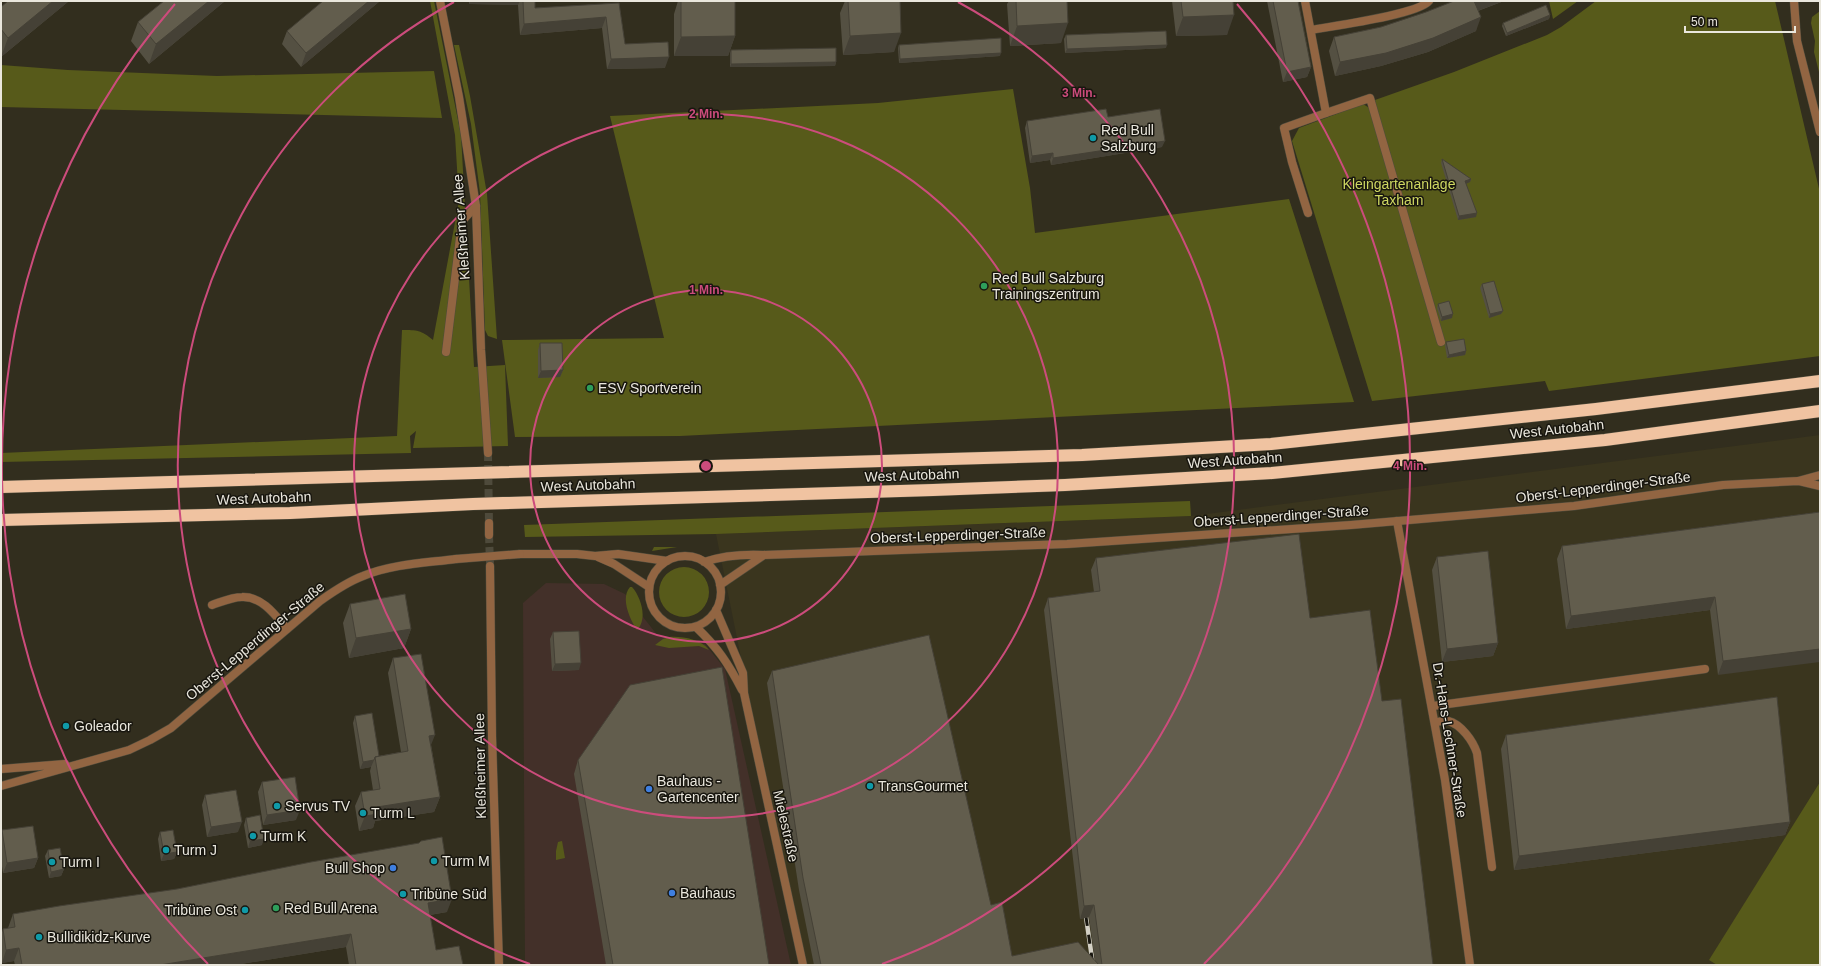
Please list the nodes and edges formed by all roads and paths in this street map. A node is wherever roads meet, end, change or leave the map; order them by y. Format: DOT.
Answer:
graph roads {
  1 [pos="440,1"];
  2 [pos="1305,1"];
  3 [pos="1429,1"];
  4 [pos="1794,1"];
  5 [pos="1311,30"];
  6 [pos="1326,113"];
  7 [pos="1820,132"];
  8 [pos="476,206"];
  9 [pos="1308,213"];
  10 [pos="1441,342"];
  11 [pos="446,352"];
  12 [pos="1820,381"];
  13 [pos="1820,411"];
  14 [pos="488,453"];
  15 [pos="1820,475"];
  16 [pos="1798,481"];
  17 [pos="1820,486"];
  18 [pos="1,487"];
  19 [pos="1,520"];
  20 [pos="1398,521"];
  21 [pos="489,523"];
  22 [pos="489,535"];
  23 [pos="764,554"];
  24 [pos="595,556"];
  25 [pos="667,561"];
  26 [pos="704,562"];
  27 [pos="490,566"];
  28 [pos="720,585"];
  29 [pos="649,587"];
  30 [pos="212,605"];
  31 [pos="716,610"];
  32 [pos="696,627"];
  33 [pos="287,629"];
  34 [pos="1705,669"];
  35 [pos="744,693"];
  36 [pos="1433,706"];
  37 [pos="1436,722"];
  38 [pos="82,763"];
  39 [pos="1,769"];
  40 [pos="1,786"];
  41 [pos="1492,867"];
  42 [pos="498,965"];
  43 [pos="803,965"];
  44 [pos="1470,965"];
  1 -- 8 [label="street, Kleßheimer Allee"];
  2 -- 5 [label="street"];
  3 -- 5 [label="street"];
  4 -- 7 [label="street"];
  5 -- 6 [label="street"];
  6 -- 9 [label="street"];
  6 -- 10 [label="street"];
  8 -- 11 [label="street"];
  8 -- 14 [label="street, Kleßheimer Allee"];
  12 -- 18 [label="highway, West Autobahn"];
  13 -- 19 [label="highway, West Autobahn"];
  15 -- 16 [label="street, Oberst-Lepperdinger-Straße"];
  16 -- 17 [label="street, Oberst-Lepperdinger-Straße"];
  16 -- 20 [label="street, Oberst-Lepperdinger-Straße"];
  20 -- 23 [label="street, Oberst-Lepperdinger-Straße"];
  20 -- 36 [label="street, Dr.-Hans-Lechner-Straße"];
  21 -- 22 [label="street"];
  23 -- 26 [label="street, Oberst-Lepperdinger-Straße"];
  23 -- 28 [label="street"];
  24 -- 25 [label="street, Oberst-Lepperdinger-Straße"];
  24 -- 29 [label="street, Oberst-Lepperdinger-Straße"];
  24 -- 33 [label="street, Oberst-Lepperdinger-Straße, bridge"];
  25 -- 26 [label="street, Oberst-Lepperdinger-Straße"];
  25 -- 29 [label="street"];
  26 -- 28 [label="street"];
  27 -- 42 [label="street, Kleßheimer Allee"];
  28 -- 31 [label="street"];
  29 -- 32 [label="street"];
  30 -- 33 [label="street"];
  31 -- 32 [label="street"];
  31 -- 35 [label="street, Mielestraße"];
  32 -- 35 [label="street, Mielestraße"];
  33 -- 38 [label="street, Oberst-Lepperdinger-Straße"];
  34 -- 36 [label="street"];
  35 -- 43 [label="street, Mielestraße"];
  36 -- 37 [label="street, Dr.-Hans-Lechner-Straße"];
  37 -- 41 [label="street"];
  37 -- 44 [label="street, Dr.-Hans-Lechner-Straße"];
  38 -- 39 [label="street, Oberst-Lepperdinger-Straße"];
  38 -- 40 [label="street, Oberst-Lepperdinger-Straße"];
}
